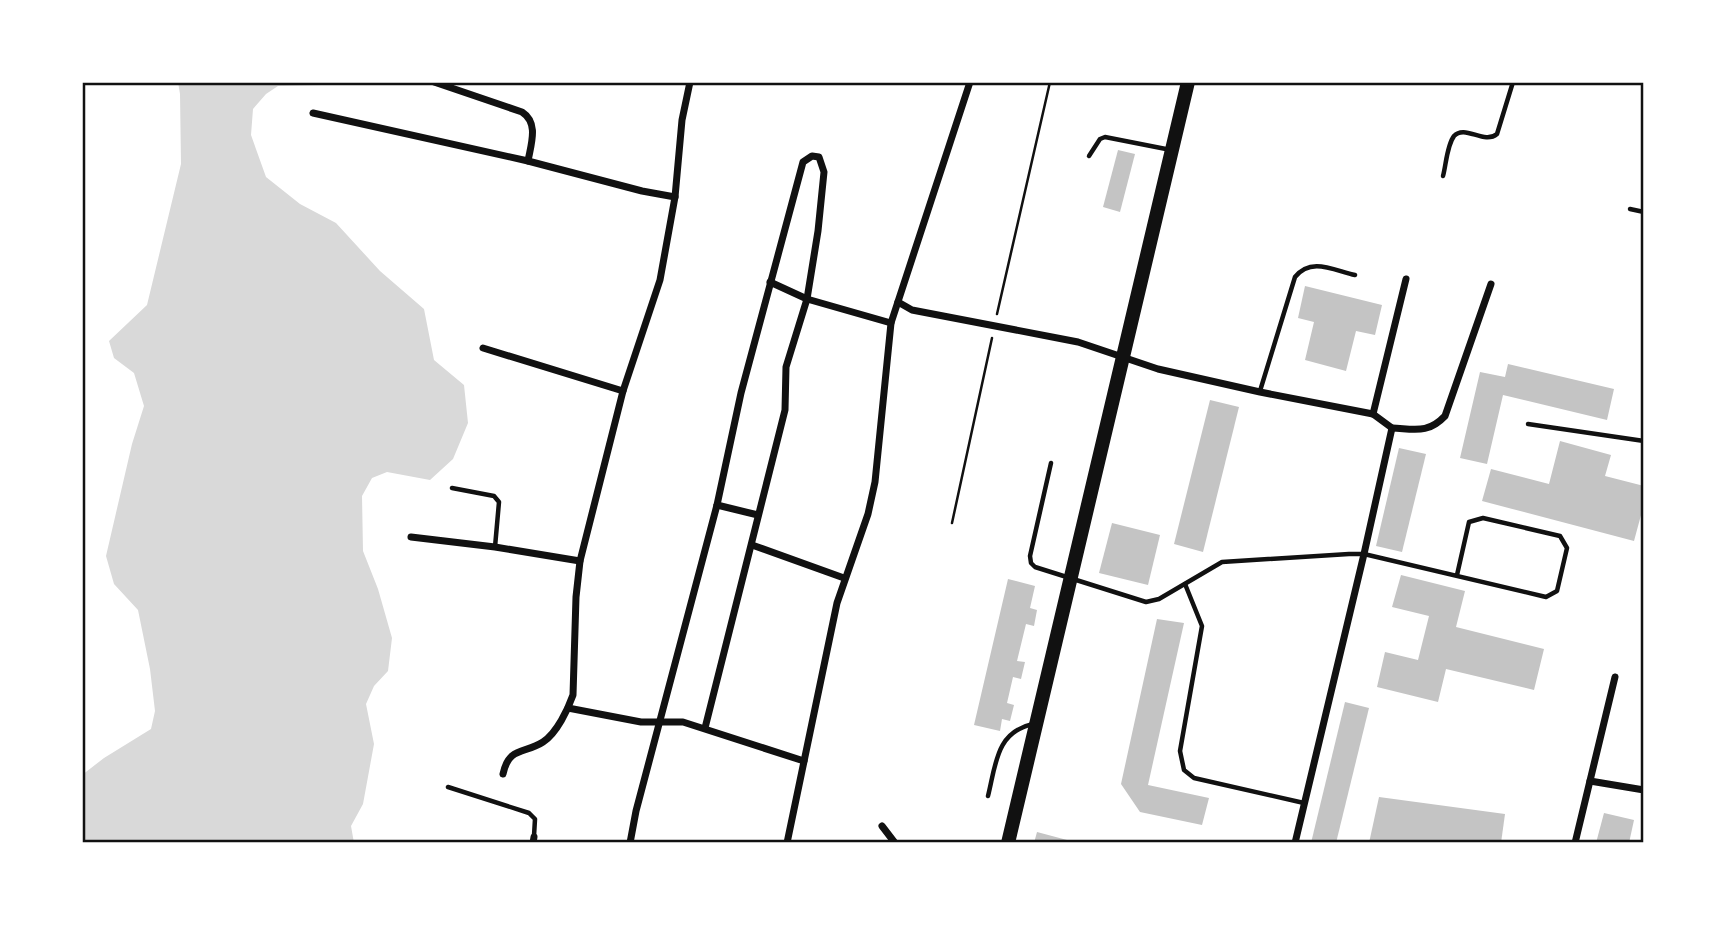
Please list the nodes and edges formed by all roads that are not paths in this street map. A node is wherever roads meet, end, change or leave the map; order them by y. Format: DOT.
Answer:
graph roads {
  1 [pos="434,82"];
  2 [pos="690,82"];
  3 [pos="970,82"];
  4 [pos="1188,82"];
  5 [pos="1513,82"];
  6 [pos="313,113"];
  7 [pos="1172,150"];
  8 [pos="1090,156"];
  9 [pos="528,161"];
  10 [pos="1443,176"];
  11 [pos="675,197"];
  12 [pos="1630,209"];
  13 [pos="1644,212"];
  14 [pos="1355,275"];
  15 [pos="1406,279"];
  16 [pos="770,282"];
  17 [pos="1491,284"];
  18 [pos="807,299"];
  19 [pos="898,302"];
  20 [pos="891,323"];
  21 [pos="483,348"];
  22 [pos="1123,357"];
  23 [pos="622,391"];
  24 [pos="1260,392"];
  25 [pos="1373,414"];
  26 [pos="1528,424"];
  27 [pos="1392,428"];
  28 [pos="1644,441"];
  29 [pos="1051,463"];
  30 [pos="452,488"];
  31 [pos="718,505"];
  32 [pos="758,515"];
  33 [pos="411,537"];
  34 [pos="752,545"];
  35 [pos="495,547"];
  36 [pos="1364,554"];
  37 [pos="580,561"];
  38 [pos="1457,576"];
  39 [pos="844,578"];
  40 [pos="1071,579"];
  41 [pos="1185,584"];
  42 [pos="1615,677"];
  43 [pos="568,708"];
  44 [pos="660,721"];
  45 [pos="1037,723"];
  46 [pos="705,728"];
  47 [pos="804,761"];
  48 [pos="503,774"];
  49 [pos="1590,781"];
  50 [pos="448,787"];
  51 [pos="1644,790"];
  52 [pos="988,796"];
  53 [pos="1304,803"];
  54 [pos="882,826"];
  55 [pos="534,840"];
  56 [pos="630,843"];
  57 [pos="787,843"];
  58 [pos="895,843"];
  59 [pos="1008,843"];
  60 [pos="1295,843"];
  61 [pos="1575,843"];
  1 -- 9 [label="street"];
  2 -- 11 [label="street"];
  3 -- 19 [label="street"];
  4 -- 7 [label="main road"];
  5 -- 10 [label="lane"];
  6 -- 9 [label="street"];
  7 -- 8 [label="lane"];
  7 -- 22 [label="main road"];
  9 -- 11 [label="street"];
  11 -- 23 [label="street"];
  12 -- 13 [label="lane"];
  14 -- 24 [label="lane"];
  15 -- 25 [label="street"];
  16 -- 18 [label="street"];
  16 -- 18 [label="street"];
  16 -- 31 [label="street"];
  17 -- 27 [label="street"];
  18 -- 20 [label="street"];
  18 -- 32 [label="street"];
  19 -- 20 [label="street"];
  19 -- 22 [label="street"];
  20 -- 39 [label="street"];
  21 -- 23 [label="street"];
  22 -- 24 [label="street"];
  22 -- 40 [label="main road"];
  23 -- 37 [label="street"];
  24 -- 25 [label="street"];
  25 -- 27 [label="street"];
  26 -- 28 [label="lane"];
  27 -- 36 [label="street"];
  29 -- 40 [label="lane"];
  30 -- 35 [label="lane"];
  31 -- 32 [label="street"];
  31 -- 44 [label="street"];
  32 -- 34 [label="street"];
  33 -- 35 [label="street"];
  34 -- 39 [label="street"];
  34 -- 46 [label="street"];
  35 -- 37 [label="street"];
  36 -- 38 [label="lane"];
  36 -- 41 [label="lane"];
  36 -- 53 [label="street"];
  37 -- 43 [label="street"];
  38 -- 38 [label="lane"];
  39 -- 47 [label="street"];
  40 -- 41 [label="lane"];
  40 -- 45 [label="main road"];
  41 -- 53 [label="lane"];
  42 -- 49 [label="street"];
  43 -- 44 [label="street"];
  43 -- 48 [label="street"];
  44 -- 46 [label="street"];
  44 -- 56 [label="street"];
  45 -- 52 [label="lane"];
  45 -- 59 [label="main road"];
  46 -- 47 [label="street"];
  47 -- 57 [label="street"];
  49 -- 51 [label="street"];
  49 -- 61 [label="street"];
  50 -- 55 [label="lane"];
  53 -- 60 [label="street"];
  54 -- 58 [label="street"];
}
